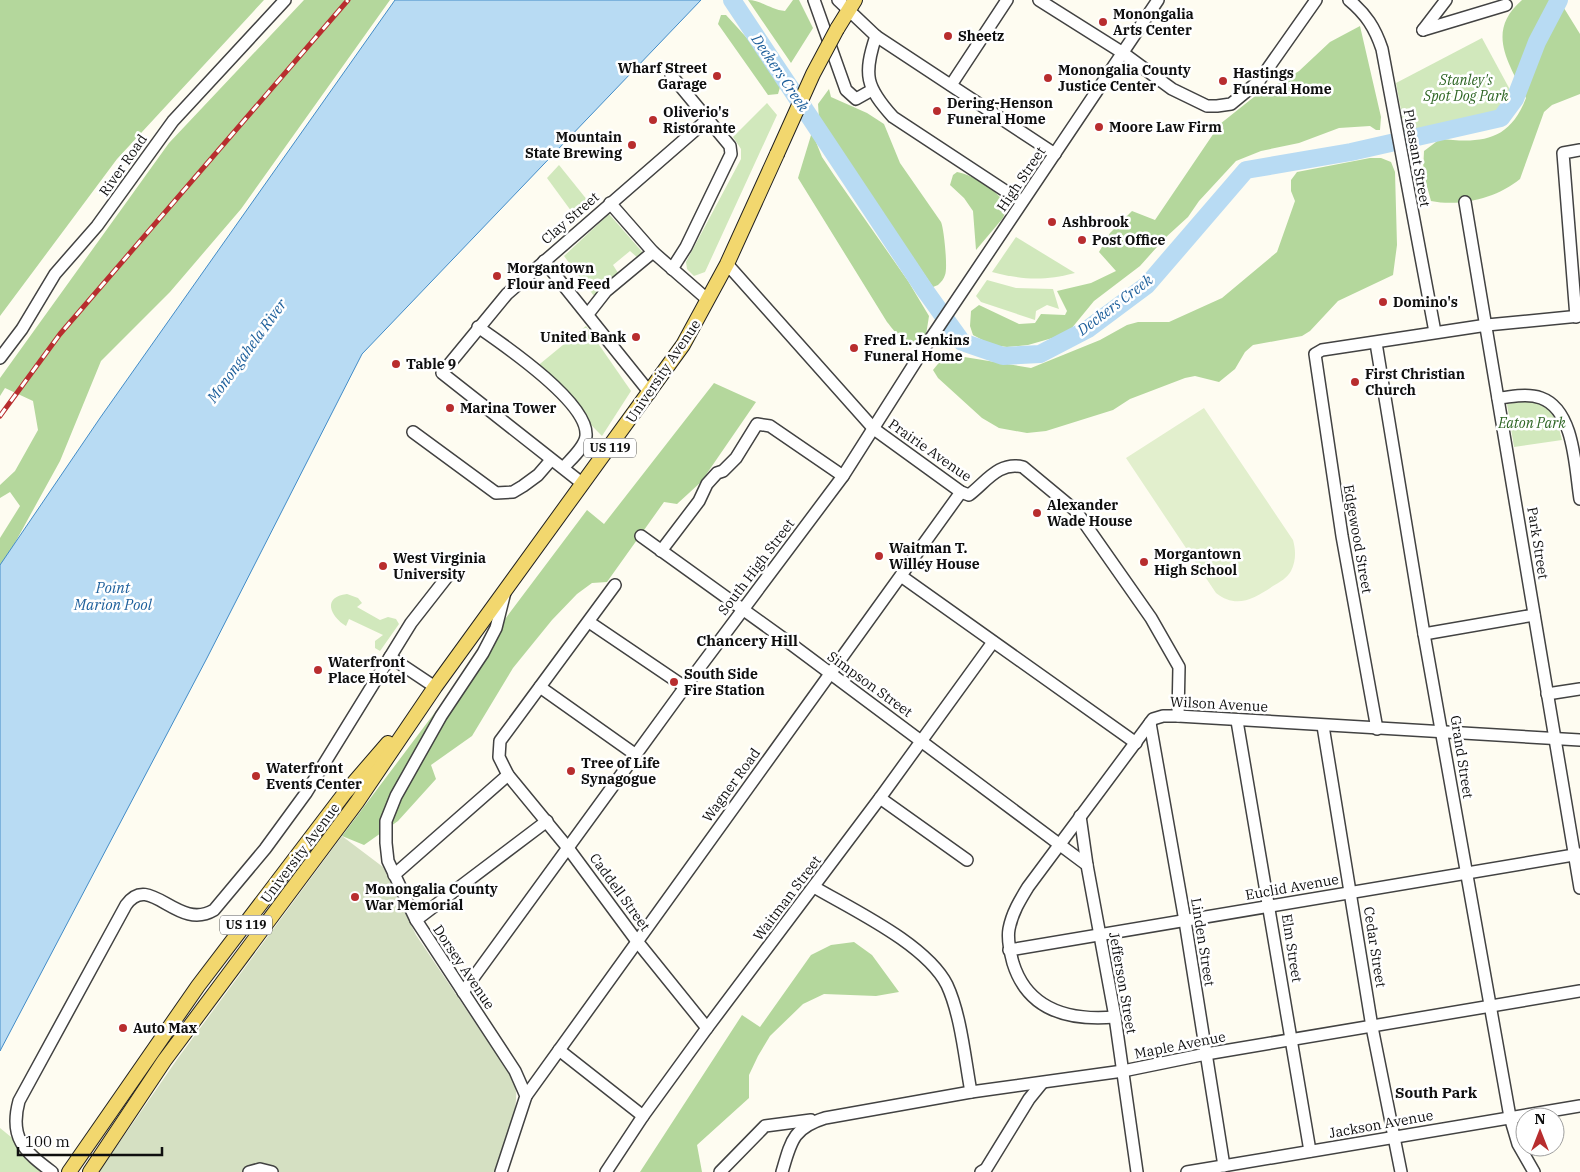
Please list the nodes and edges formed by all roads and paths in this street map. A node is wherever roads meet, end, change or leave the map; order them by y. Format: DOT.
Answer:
graph roads {
  1 [pos="285,0"];
  2 [pos="814,0"];
  3 [pos="838,0"];
  4 [pos="1007,0"];
  5 [pos="1039,0"];
  6 [pos="1158,0"];
  7 [pos="1316,0"];
  8 [pos="1349,0"];
  9 [pos="1446,0"];
  10 [pos="852,5"];
  11 [pos="1506,5"];
  12 [pos="876,36"];
  13 [pos="1123,53"];
  14 [pos="671,75"];
  15 [pos="951,84"];
  16 [pos="872,90"];
  17 [pos="708,119"];
  18 [pos="1580,150"];
  19 [pos="1055,154"];
  20 [pos="1016,198"];
  21 [pos="1465,202"];
  22 [pos="610,203"];
  23 [pos="653,252"];
  24 [pos="544,261"];
  25 [pos="726,264"];
  26 [pos="672,269"];
  27 [pos="708,300"];
  28 [pos="588,314"];
  29 [pos="1578,317"];
  30 [pos="1487,324"];
  31 [pos="478,327"];
  32 [pos="1435,332"];
  33 [pos="1376,343"];
  34 [pos="0,358"];
  35 [pos="909,375"];
  36 [pos="650,393"];
  37 [pos="1498,398"];
  38 [pos="874,429"];
  39 [pos="413,432"];
  40 [pos="551,460"];
  41 [pos="564,467"];
  42 [pos="844,476"];
  43 [pos="583,484"];
  44 [pos="961,492"];
  45 [pos="1580,499"];
  46 [pos="641,536"];
  47 [pos="661,551"];
  48 [pos="901,576"];
  49 [pos="447,577"];
  50 [pos="615,585"];
  51 [pos="506,590"];
  52 [pos="743,609"];
  53 [pos="1534,615"];
  54 [pos="589,622"];
  55 [pos="1424,634"];
  56 [pos="993,642"];
  57 [pos="390,658"];
  58 [pos="831,674"];
  59 [pos="435,686"];
  60 [pos="540,687"];
  61 [pos="685,687"];
  62 [pos="1580,689"];
  63 [pos="1547,694"];
  64 [pos="1178,716"];
  65 [pos="1237,720"];
  66 [pos="1150,723"];
  67 [pos="1323,726"];
  68 [pos="1377,728"];
  69 [pos="1443,732"];
  70 [pos="1554,738"];
  71 [pos="1580,740"];
  72 [pos="921,741"];
  73 [pos="1136,743"];
  74 [pos="636,754"];
  75 [pos="508,775"];
  76 [pos="880,798"];
  77 [pos="1080,816"];
  78 [pos="547,821"];
  79 [pos="1059,844"];
  80 [pos="568,848"];
  81 [pos="1577,855"];
  82 [pos="967,860"];
  83 [pos="1088,864"];
  84 [pos="1465,872"];
  85 [pos="394,875"];
  86 [pos="814,887"];
  87 [pos="1580,888"];
  88 [pos="1351,892"];
  89 [pos="1270,907"];
  90 [pos="416,920"];
  91 [pos="1185,921"];
  92 [pos="1100,936"];
  93 [pos="636,940"];
  94 [pos="1009,950"];
  95 [pos="1580,991"];
  96 [pos="463,992"];
  97 [pos="1490,1005"];
  98 [pos="1115,1017"];
  99 [pos="1372,1027"];
  100 [pos="707,1028"];
  101 [pos="1292,1040"];
  102 [pos="559,1050"];
  103 [pos="1206,1054"];
  104 [pos="1122,1071"];
  105 [pos="1042,1083"];
  106 [pos="971,1092"];
  107 [pos="526,1096"];
  108 [pos="1580,1106"];
  109 [pos="643,1116"];
  110 [pos="1510,1117"];
  111 [pos="825,1118"];
  112 [pos="1394,1137"];
  113 [pos="1310,1151"];
  114 [pos="1224,1166"];
  115 [pos="52,1172"];
  116 [pos="69,1172"];
  117 [pos="90,1172"];
  118 [pos="249,1172"];
  119 [pos="272,1172"];
  120 [pos="501,1172"];
  121 [pos="606,1172"];
  122 [pos="720,1172"];
  123 [pos="782,1172"];
  124 [pos="981,1172"];
  125 [pos="1137,1172"];
  126 [pos="1187,1172"];
  127 [pos="1401,1172"];
  128 [pos="1534,1172"];
  1 -- 34 [label="street, River Road"];
  2 -- 16 [label="street"];
  3 -- 10 [label="street"];
  4 -- 15 [label="street"];
  5 -- 13 [label="street"];
  6 -- 13 [label="street, High Street"];
  7 -- 13 [label="street"];
  8 -- 32 [label="street, Pleasant Street"];
  9 -- 11 [label="street"];
  10 -- 12 [label="street"];
  10 -- 25 [label="main road, University Avenue / US 119, bridge"];
  12 -- 15 [label="street"];
  12 -- 16 [label="street"];
  13 -- 19 [label="street, High Street"];
  14 -- 17 [label="street"];
  15 -- 19 [label="street"];
  16 -- 20 [label="street"];
  17 -- 22 [label="street, Clay Street"];
  17 -- 26 [label="street"];
  18 -- 29 [label="street"];
  19 -- 35 [label="street, High Street"];
  21 -- 30 [label="street, Park Street"];
  22 -- 23 [label="street"];
  22 -- 24 [label="street, Clay Street"];
  23 -- 26 [label="street"];
  23 -- 28 [label="street"];
  24 -- 28 [label="street"];
  24 -- 31 [label="street, Clay Street"];
  25 -- 27 [label="main road, University Avenue / US 119"];
  25 -- 38 [label="street, Prairie Avenue"];
  26 -- 27 [label="street"];
  27 -- 36 [label="main road, University Avenue / US 119"];
  28 -- 36 [label="street"];
  29 -- 30 [label="street"];
  30 -- 32 [label="street"];
  30 -- 37 [label="street, Park Street"];
  31 -- 40 [label="street, Clay Street"];
  31 -- 41 [label="street"];
  32 -- 33 [label="street"];
  33 -- 55 [label="street, Grand Street"];
  33 -- 68 [label="street, Edgewood Street"];
  35 -- 38 [label="street, South High Street"];
  36 -- 43 [label="main road, University Avenue / US 119"];
  37 -- 45 [label="street"];
  37 -- 53 [label="street, Park Street"];
  38 -- 42 [label="street, South High Street"];
  38 -- 44 [label="street, Prairie Avenue"];
  39 -- 40 [label="street"];
  40 -- 41 [label="street"];
  41 -- 43 [label="street"];
  42 -- 47 [label="street"];
  42 -- 52 [label="street, South High Street"];
  43 -- 51 [label="main road, University Avenue / US 119"];
  44 -- 48 [label="street, Wagner Road"];
  44 -- 64 [label="street, Prairie Avenue"];
  46 -- 47 [label="street, Simpson Street"];
  47 -- 52 [label="street, Simpson Street"];
  48 -- 56 [label="street"];
  48 -- 58 [label="street, Wagner Road"];
  49 -- 57 [label="street"];
  50 -- 54 [label="street, Caddell Street"];
  51 -- 59 [label="main road, University Avenue / US 119"];
  51 -- 85 [label="street, Dorsey Avenue"];
  52 -- 58 [label="street, Simpson Street"];
  52 -- 61 [label="street, South High Street"];
  53 -- 55 [label="street"];
  53 -- 63 [label="street, Park Street"];
  54 -- 60 [label="street, Caddell Street"];
  54 -- 61 [label="street"];
  55 -- 69 [label="street, Grand Street"];
  56 -- 72 [label="street, Waitman Street"];
  56 -- 73 [label="street"];
  57 -- 59 [label="street"];
  57 -- 115 [label="street"];
  58 -- 72 [label="street, Simpson Street"];
  58 -- 93 [label="street, Wagner Road"];
  59 -- 116 [label="main road, University Avenue / US 119"];
  59 -- 117 [label="main road, University Avenue / US 119"];
  60 -- 74 [label="street"];
  60 -- 75 [label="street, Caddell Street"];
  61 -- 74 [label="street, South High Street"];
  62 -- 63 [label="street"];
  63 -- 70 [label="street, Park Street"];
  64 -- 65 [label="street, Wilson Avenue"];
  64 -- 66 [label="street, Wilson Avenue"];
  65 -- 67 [label="street, Wilson Avenue"];
  65 -- 89 [label="street, Elm Street"];
  66 -- 73 [label="street"];
  66 -- 91 [label="street, Linden Street"];
  67 -- 68 [label="street, Wilson Avenue"];
  67 -- 88 [label="street, Cedar Street"];
  68 -- 69 [label="street, Wilson Avenue"];
  69 -- 70 [label="street, Wilson Avenue"];
  69 -- 84 [label="street, Grand Street"];
  70 -- 71 [label="street, Wilson Avenue"];
  70 -- 81 [label="street, Park Street"];
  72 -- 76 [label="street, Waitman Street"];
  72 -- 79 [label="street, Simpson Street"];
  73 -- 77 [label="street"];
  74 -- 80 [label="street, South High Street"];
  75 -- 78 [label="street, Caddell Street"];
  75 -- 85 [label="street"];
  76 -- 82 [label="street"];
  76 -- 86 [label="street, Waitman Street"];
  77 -- 79 [label="street"];
  77 -- 83 [label="street, Jefferson Street"];
  78 -- 80 [label="street, Caddell Street"];
  78 -- 90 [label="street"];
  79 -- 83 [label="street"];
  79 -- 94 [label="street"];
  80 -- 93 [label="street, Caddell Street"];
  80 -- 96 [label="street, South High Street"];
  81 -- 84 [label="street, Euclid Avenue"];
  81 -- 87 [label="street, Park Street"];
  83 -- 92 [label="street, Jefferson Street"];
  84 -- 88 [label="street, Euclid Avenue"];
  84 -- 97 [label="street, Grand Street"];
  85 -- 90 [label="street, Dorsey Avenue"];
  86 -- 100 [label="street, Waitman Street"];
  86 -- 106 [label="street"];
  88 -- 89 [label="street, Euclid Avenue"];
  88 -- 99 [label="street, Cedar Street"];
  89 -- 91 [label="street, Euclid Avenue"];
  89 -- 101 [label="street, Elm Street"];
  90 -- 96 [label="street, Dorsey Avenue"];
  91 -- 92 [label="street, Euclid Avenue"];
  91 -- 103 [label="street, Linden Street"];
  92 -- 94 [label="street, Euclid Avenue"];
  92 -- 98 [label="street, Jefferson Street"];
  93 -- 100 [label="street, Caddell Street"];
  93 -- 102 [label="street, Wagner Road"];
  94 -- 98 [label="street"];
  95 -- 97 [label="street, Maple Avenue"];
  96 -- 107 [label="street, Dorsey Avenue"];
  97 -- 99 [label="street, Maple Avenue"];
  97 -- 110 [label="street, Grand Street"];
  98 -- 104 [label="street, Jefferson Street"];
  99 -- 101 [label="street, Maple Avenue"];
  99 -- 112 [label="street, Cedar Street"];
  100 -- 109 [label="street, Waitman Street"];
  101 -- 103 [label="street, Maple Avenue"];
  101 -- 113 [label="street, Elm Street"];
  102 -- 107 [label="street, Wagner Road"];
  102 -- 109 [label="street"];
  103 -- 104 [label="street, Maple Avenue"];
  103 -- 114 [label="street, Linden Street"];
  104 -- 105 [label="street, Maple Avenue"];
  104 -- 125 [label="street, Jefferson Street"];
  105 -- 106 [label="street, Maple Avenue"];
  105 -- 124 [label="street"];
  106 -- 111 [label="street, Maple Avenue"];
  107 -- 120 [label="street"];
  108 -- 110 [label="street, Jackson Avenue"];
  109 -- 121 [label="street, Waitman Street"];
  110 -- 112 [label="street, Jackson Avenue"];
  110 -- 128 [label="street, Grand Street"];
  111 -- 122 [label="street"];
  111 -- 123 [label="street, Maple Avenue"];
  112 -- 113 [label="street, Jackson Avenue"];
  112 -- 127 [label="street, Cedar Street"];
  113 -- 114 [label="street, Jackson Avenue"];
  114 -- 126 [label="street, Jackson Avenue"];
  118 -- 119 [label="street"];
}
